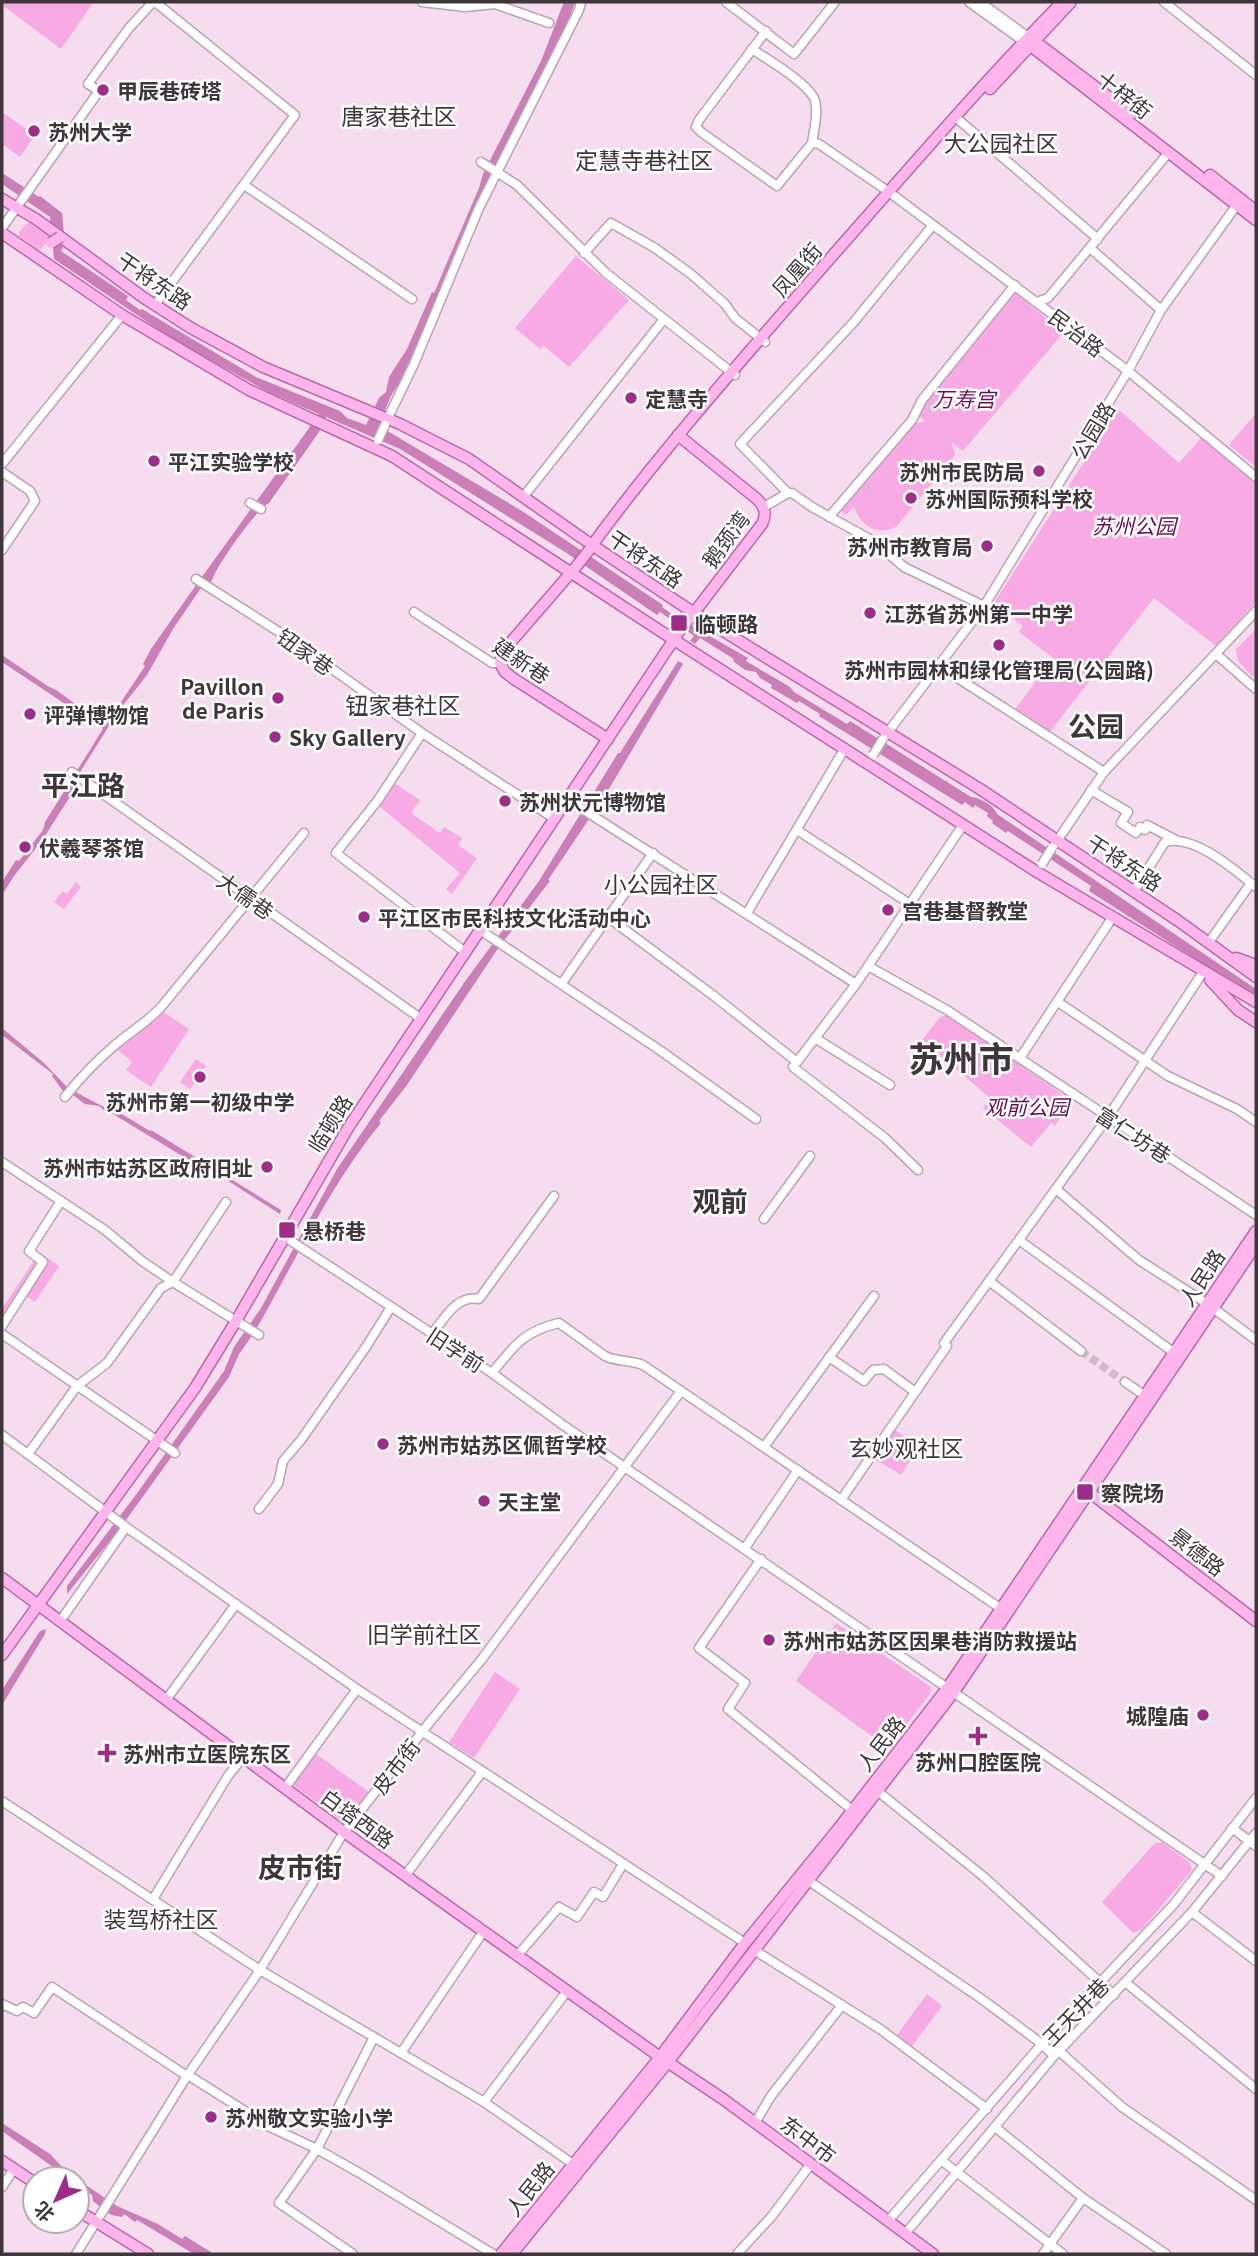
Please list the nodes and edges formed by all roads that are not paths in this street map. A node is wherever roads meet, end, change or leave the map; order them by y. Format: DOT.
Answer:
graph roads {
  1 [pos="154,2"];
  2 [pos="422,2"];
  3 [pos="581,2"];
  4 [pos="726,2"];
  5 [pos="835,2"];
  6 [pos="969,2"];
  7 [pos="980,2"];
  8 [pos="1062,2"];
  9 [pos="1071,2"];
  10 [pos="1164,2"];
  11 [pos="549,23"];
  12 [pos="766,31"];
  13 [pos="1030,41"];
  14 [pos="752,49"];
  15 [pos="1256,75"];
  16 [pos="960,121"];
  17 [pos="812,143"];
  18 [pos="1169,152"];
  19 [pos="490,167"];
  20 [pos="244,185"];
  21 [pos="890,193"];
  22 [pos="2,199"];
  23 [pos="1239,203"];
  24 [pos="19,204"];
  25 [pos="1256,211"];
  26 [pos="1256,220"];
  27 [pos="933,225"];
  28 [pos="2,230"];
  29 [pos="1098,239"];
  30 [pos="60,241"];
  31 [pos="1090,248"];
  32 [pos="584,253"];
  33 [pos="45,262"];
  34 [pos="1015,285"];
  35 [pos="412,299"];
  36 [pos="1037,302"];
  37 [pos="155,305"];
  38 [pos="1161,310"];
  39 [pos="122,315"];
  40 [pos="664,319"];
  41 [pos="763,340"];
  42 [pos="1128,371"];
  43 [pos="734,374"];
  44 [pos="386,420"];
  45 [pos="680,437"];
  46 [pos="376,443"];
  47 [pos="2,464"];
  48 [pos="2,472"];
  49 [pos="1256,477"];
  50 [pos="788,493"];
  51 [pos="524,496"];
  52 [pos="251,503"];
  53 [pos="764,507"];
  54 [pos="261,509"];
  55 [pos="829,517"];
  56 [pos="591,547"];
  57 [pos="2,550"];
  58 [pos="573,570"];
  59 [pos="200,581"];
  60 [pos="984,606"];
  61 [pos="415,611"];
  62 [pos="1256,611"];
  63 [pos="692,616"];
  64 [pos="675,637"];
  65 [pos="1216,654"];
  66 [pos="500,663"];
  67 [pos="939,667"];
  68 [pos="1256,689"];
  69 [pos="422,733"];
  70 [pos="885,736"];
  71 [pos="608,739"];
  72 [pos="845,748"];
  73 [pos="870,758"];
  74 [pos="1104,772"];
  75 [pos="74,773"];
  76 [pos="1091,790"];
  77 [pos="568,800"];
  78 [pos="555,819"];
  79 [pos="963,825"];
  80 [pos="797,830"];
  81 [pos="304,833"];
  82 [pos="1174,839"];
  83 [pos="1054,844"];
  84 [pos="653,853"];
  85 [pos="1040,868"];
  86 [pos="1254,885"];
  87 [pos="1134,891"];
  88 [pos="250,898"];
  89 [pos="911,904"];
  90 [pos="747,914"];
  91 [pos="609,918"];
  92 [pos="1112,918"];
  93 [pos="480,930"];
  94 [pos="1209,942"];
  95 [pos="465,952"];
  96 [pos="1226,954"];
  97 [pos="1256,965"];
  98 [pos="868,966"];
  99 [pos="1203,972"];
  100 [pos="1256,976"];
  101 [pos="562,984"];
  102 [pos="856,984"];
  103 [pos="1058,1002"];
  104 [pos="1256,1002"];
  105 [pos="421,1018"];
  106 [pos="1256,1022"];
  107 [pos="815,1038"];
  108 [pos="1020,1058"];
  109 [pos="1144,1060"];
  110 [pos="795,1065"];
  111 [pos="890,1084"];
  112 [pos="67,1094"];
  113 [pos="1108,1117"];
  114 [pos="756,1119"];
  115 [pos="1256,1122"];
  116 [pos="810,1156"];
  117 [pos="2,1162"];
  118 [pos="918,1170"];
  119 [pos="1056,1189"];
  120 [pos="554,1195"];
  121 [pos="61,1200"];
  122 [pos="226,1202"];
  123 [pos="1256,1215"];
  124 [pos="764,1219"];
  125 [pos="1256,1231"];
  126 [pos="289,1240"];
  127 [pos="1019,1240"];
  128 [pos="1256,1245"];
  129 [pos="989,1281"];
  130 [pos="173,1282"];
  131 [pos="874,1296"];
  132 [pos="1210,1306"];
  133 [pos="391,1307"];
  134 [pos="236,1321"];
  135 [pos="2,1326"];
  136 [pos="2,1334"];
  137 [pos="258,1334"];
  138 [pos="432,1334"];
  139 [pos="1256,1340"];
  140 [pos="1081,1350"];
  141 [pos="1173,1352"];
  142 [pos="830,1357"];
  143 [pos="492,1373"];
  144 [pos="1125,1382"];
  145 [pos="78,1386"];
  146 [pos="681,1391"];
  147 [pos="915,1392"];
  148 [pos="1144,1395"];
  149 [pos="2,1435"];
  150 [pos="157,1441"];
  151 [pos="764,1447"];
  152 [pos="171,1451"];
  153 [pos="28,1454"];
  154 [pos="624,1465"];
  155 [pos="798,1470"];
  156 [pos="1086,1489"];
  157 [pos="841,1500"];
  158 [pos="259,1509"];
  159 [pos="104,1511"];
  160 [pos="125,1527"];
  161 [pos="745,1548"];
  162 [pos="761,1559"];
  163 [pos="2,1578"];
  164 [pos="38,1604"];
  165 [pos="236,1604"];
  166 [pos="1000,1608"];
  167 [pos="61,1620"];
  168 [pos="1256,1621"];
  169 [pos="2,1655"];
  170 [pos="357,1689"];
  171 [pos="951,1689"];
  172 [pos="166,1700"];
  173 [pos="421,1732"];
  174 [pos="243,1757"];
  175 [pos="482,1772"];
  176 [pos="285,1788"];
  177 [pos="874,1789"];
  178 [pos="1256,1798"];
  179 [pos="2,1801"];
  180 [pos="852,1810"];
  181 [pos="1232,1828"];
  182 [pos="344,1832"];
  183 [pos="1256,1833"];
  184 [pos="1253,1844"];
  185 [pos="1205,1863"];
  186 [pos="623,1864"];
  187 [pos="1222,1875"];
  188 [pos="405,1876"];
  189 [pos="809,1881"];
  190 [pos="153,1899"];
  191 [pos="1192,1912"];
  192 [pos="483,1933"];
  193 [pos="750,1947"];
  194 [pos="517,1956"];
  195 [pos="1256,1961"];
  196 [pos="260,1970"];
  197 [pos="1125,1982"];
  198 [pos="1102,1983"];
  199 [pos="567,1991"];
  200 [pos="1114,1995"];
  201 [pos="2,2004"];
  202 [pos="842,2005"];
  203 [pos="374,2037"];
  204 [pos="1042,2045"];
  205 [pos="401,2053"];
  206 [pos="1057,2054"];
  207 [pos="664,2060"];
  208 [pos="188,2076"];
  209 [pos="1256,2089"];
  210 [pos="484,2102"];
  211 [pos="987,2109"];
  212 [pos="755,2123"];
  213 [pos="995,2127"];
  214 [pos="317,2149"];
  215 [pos="941,2160"];
  216 [pos="2,2161"];
  217 [pos="573,2164"];
  218 [pos="810,2165"];
  219 [pos="14,2169"];
  220 [pos="957,2173"];
  221 [pos="21,2174"];
  222 [pos="2,2187"];
  223 [pos="1083,2198"];
  224 [pos="1256,2200"];
  225 [pos="91,2219"];
  226 [pos="888,2221"];
  227 [pos="96,2222"];
  228 [pos="905,2234"];
  229 [pos="1050,2245"];
  230 [pos="76,2254"];
  231 [pos="148,2254"];
  232 [pos="353,2254"];
  233 [pos="493,2254"];
  234 [pos="501,2254"];
  235 [pos="512,2254"];
  236 [pos="737,2254"];
  237 [pos="933,2254"];
  238 [pos="1043,2254"];
  239 [pos="1063,2254"];
  240 [pos="1166,2254"];
  1 -- 20 [label="street"];
  1 -- 24 [label="street"];
  2 -- 11 [label="street"];
  3 -- 19 [label="street"];
  4 -- 12 [label="street"];
  5 -- 12 [label="street"];
  6 -- 13 [label="street, 十梓街"];
  7 -- 13 [label="street, 十梓街"];
  8 -- 13 [label="main road, 凤凰街"];
  9 -- 13 [label="main road, 凤凰街"];
  10 -- 15 [label="street"];
  12 -- 14 [label="street"];
  13 -- 16 [label="main road, 凤凰街"];
  13 -- 18 [label="main road, 十梓街"];
  13 -- 21 [label="main road, 凤凰街"];
  13 -- 23 [label="main road, 十梓街"];
  14 -- 17 [label="street"];
  14 -- 17 [label="street"];
  16 -- 21 [label="main road, 凤凰街"];
  16 -- 29 [label="street"];
  17 -- 21 [label="street, 民治路"];
  18 -- 23 [label="main road, 十梓街"];
  18 -- 29 [label="street"];
  19 -- 32 [label="street"];
  19 -- 44 [label="street"];
  20 -- 35 [label="street"];
  20 -- 37 [label="street"];
  21 -- 27 [label="street, 民治路"];
  21 -- 41 [label="main road, 凤凰街"];
  22 -- 24 [label="main road, 干将东路"];
  23 -- 25 [label="main road, 十梓街"];
  23 -- 26 [label="main road, 十梓街"];
  23 -- 38 [label="street, 公园路"];
  24 -- 28 [label="street"];
  24 -- 30 [label="main road, 干将东路"];
  27 -- 34 [label="street, 民治路"];
  27 -- 50 [label="street"];
  28 -- 33 [label="main road"];
  29 -- 31 [label="street"];
  30 -- 33 [label="main road"];
  30 -- 37 [label="main road, 干将东路"];
  31 -- 36 [label="street"];
  31 -- 38 [label="street"];
  32 -- 40 [label="street"];
  32 -- 41 [label="street"];
  33 -- 39 [label="main road"];
  34 -- 36 [label="street, 民治路"];
  34 -- 55 [label="street"];
  36 -- 42 [label="street, 民治路"];
  37 -- 44 [label="main road, 干将东路"];
  38 -- 42 [label="street, 公园路"];
  39 -- 46 [label="main road"];
  39 -- 47 [label="street"];
  40 -- 43 [label="street"];
  40 -- 51 [label="street"];
  41 -- 43 [label="main road, 凤凰街"];
  42 -- 49 [label="street, 民治路"];
  42 -- 60 [label="street, 公园路"];
  43 -- 45 [label="main road, 凤凰街"];
  44 -- 46 [label="street, bridge"];
  44 -- 51 [label="main road, 干将东路"];
  45 -- 53 [label="main road, 鹅颈湾"];
  45 -- 56 [label="main road, 凤凰街"];
  46 -- 58 [label="main road"];
  48 -- 57 [label="street"];
  50 -- 53 [label="street"];
  50 -- 55 [label="street"];
  51 -- 56 [label="main road, 干将东路"];
  52 -- 54 [label="street"];
  53 -- 63 [label="main road, 鹅颈湾"];
  55 -- 60 [label="street"];
  56 -- 58 [label="main road, 凤凰街, bridge"];
  56 -- 63 [label="main road, 干将东路"];
  58 -- 64 [label="main road"];
  58 -- 66 [label="main road, 凤凰街"];
  59 -- 69 [label="street, 钮家巷"];
  60 -- 67 [label="street, 公园路"];
  61 -- 66 [label="street, 建新巷"];
  62 -- 65 [label="street"];
  63 -- 64 [label="main road, 临顿路, bridge"];
  63 -- 70 [label="main road, 干将东路"];
  64 -- 71 [label="main road, 临顿路"];
  64 -- 72 [label="main road"];
  65 -- 68 [label="street"];
  65 -- 74 [label="street"];
  66 -- 71 [label="main road, 建新巷"];
  67 -- 70 [label="street, 公园路"];
  67 -- 74 [label="street"];
  69 -- 78 [label="street, 钮家巷"];
  69 -- 95 [label="street"];
  70 -- 73 [label="street, 公园路, bridge"];
  70 -- 83 [label="main road, 干将东路"];
  71 -- 77 [label="main road, 临顿路"];
  72 -- 73 [label="main road"];
  72 -- 80 [label="street"];
  73 -- 79 [label="main road"];
  74 -- 76 [label="street"];
  75 -- 88 [label="street, 大儒巷"];
  76 -- 82 [label="street"];
  76 -- 83 [label="street"];
  77 -- 78 [label="main road, 临顿路"];
  77 -- 84 [label="street"];
  78 -- 93 [label="main road, 临顿路"];
  79 -- 85 [label="main road"];
  79 -- 89 [label="street"];
  80 -- 89 [label="street"];
  80 -- 90 [label="street"];
  81 -- 88 [label="street"];
  82 -- 86 [label="street"];
  82 -- 87 [label="street"];
  83 -- 85 [label="street, bridge"];
  83 -- 87 [label="main road, 干将东路"];
  84 -- 90 [label="street"];
  84 -- 91 [label="street"];
  85 -- 92 [label="main road"];
  86 -- 94 [label="street"];
  87 -- 94 [label="main road, 干将东路"];
  88 -- 105 [label="street, 大儒巷"];
  88 -- 112 [label="street"];
  89 -- 98 [label="street"];
  90 -- 102 [label="street"];
  91 -- 101 [label="street"];
  91 -- 110 [label="street"];
  92 -- 99 [label="main road"];
  92 -- 103 [label="street"];
  93 -- 95 [label="main road, 临顿路"];
  93 -- 101 [label="street"];
  94 -- 96 [label="main road, 干将东路"];
  95 -- 105 [label="main road, 临顿路"];
  96 -- 97 [label="main road"];
  96 -- 100 [label="main road, 干将东路"];
  98 -- 102 [label="street"];
  98 -- 108 [label="street, 富仁坊巷"];
  99 -- 104 [label="main road"];
  99 -- 106 [label="main road"];
  99 -- 109 [label="street"];
  101 -- 114 [label="street"];
  102 -- 107 [label="street"];
  103 -- 108 [label="street"];
  103 -- 109 [label="street"];
  105 -- 126 [label="main road, 临顿路"];
  107 -- 110 [label="street"];
  107 -- 111 [label="street"];
  108 -- 113 [label="street, 富仁坊巷"];
  109 -- 113 [label="street"];
  109 -- 115 [label="street"];
  110 -- 118 [label="street"];
  113 -- 119 [label="street"];
  113 -- 123 [label="street, 富仁坊巷"];
  116 -- 124 [label="street"];
  117 -- 121 [label="street"];
  119 -- 127 [label="street"];
  119 -- 132 [label="street"];
  120 -- 138 [label="street"];
  121 -- 130 [label="street"];
  121 -- 135 [label="street"];
  122 -- 130 [label="street"];
  125 -- 132 [label="main road, 人民路"];
  126 -- 133 [label="street, 旧学前"];
  126 -- 134 [label="main road, 临顿路"];
  127 -- 129 [label="street"];
  127 -- 141 [label="street"];
  128 -- 132 [label="main road, 人民路"];
  129 -- 140 [label="street"];
  129 -- 147 [label="street"];
  130 -- 134 [label="street"];
  130 -- 145 [label="street"];
  131 -- 142 [label="street"];
  132 -- 139 [label="street"];
  132 -- 141 [label="main road, 人民路"];
  132 -- 156 [label="main road, 人民路"];
  133 -- 138 [label="street, 旧学前"];
  133 -- 158 [label="street"];
  134 -- 137 [label="street"];
  134 -- 150 [label="main road, 临顿路"];
  136 -- 145 [label="street"];
  138 -- 143 [label="street, 旧学前"];
  141 -- 148 [label="main road, 人民路"];
  142 -- 147 [label="street"];
  142 -- 151 [label="street"];
  143 -- 146 [label="street"];
  143 -- 154 [label="street, 旧学前"];
  144 -- 148 [label="street"];
  145 -- 150 [label="street"];
  145 -- 153 [label="street"];
  146 -- 151 [label="street"];
  146 -- 154 [label="street, 皮市街"];
  147 -- 157 [label="street"];
  148 -- 156 [label="main road, 人民路"];
  149 -- 153 [label="street"];
  150 -- 152 [label="street"];
  150 -- 159 [label="main road, 临顿路"];
  151 -- 155 [label="street"];
  153 -- 159 [label="street"];
  154 -- 161 [label="street, 旧学前"];
  154 -- 173 [label="street, 皮市街"];
  155 -- 157 [label="street"];
  155 -- 161 [label="street"];
  156 -- 166 [label="main road, 人民路"];
  156 -- 168 [label="main road, 景德路"];
  156 -- 171 [label="main road, 人民路"];
  157 -- 166 [label="street"];
  159 -- 160 [label="street"];
  159 -- 164 [label="main road, 临顿路"];
  160 -- 165 [label="street"];
  160 -- 167 [label="street"];
  161 -- 162 [label="street, 旧学前"];
  162 -- 171 [label="street, 旧学前"];
  162 -- 180 [label="street"];
  163 -- 164 [label="main road, 白塔西路"];
  164 -- 167 [label="main road, 白塔西路"];
  164 -- 169 [label="main road, 临顿路"];
  165 -- 170 [label="street"];
  165 -- 172 [label="street"];
  166 -- 171 [label="main road, 人民路"];
  167 -- 172 [label="main road, 白塔西路"];
  170 -- 173 [label="street"];
  170 -- 176 [label="street"];
  171 -- 177 [label="main road, 人民路"];
  171 -- 185 [label="street, 旧学前"];
  172 -- 174 [label="main road, 白塔西路"];
  173 -- 175 [label="street"];
  173 -- 182 [label="street, 皮市街"];
  174 -- 176 [label="main road, 白塔西路"];
  174 -- 190 [label="street"];
  175 -- 186 [label="street"];
  175 -- 188 [label="street"];
  176 -- 182 [label="main road, 白塔西路"];
  177 -- 180 [label="main road, 人民路"];
  177 -- 189 [label="main road, 人民路"];
  177 -- 198 [label="street"];
  178 -- 181 [label="street, 王天井巷"];
  179 -- 190 [label="street"];
  180 -- 193 [label="main road, 人民路"];
  181 -- 184 [label="street"];
  181 -- 185 [label="street, 王天井巷"];
  182 -- 188 [label="main road, 白塔西路"];
  182 -- 196 [label="street, 皮市街"];
  183 -- 184 [label="street, 王天井巷"];
  184 -- 187 [label="street, 王天井巷"];
  185 -- 187 [label="street, 旧学前"];
  185 -- 198 [label="street, 王天井巷"];
  186 -- 193 [label="street"];
  186 -- 194 [label="street"];
  187 -- 191 [label="street, 王天井巷"];
  188 -- 192 [label="main road, 白塔西路"];
  189 -- 193 [label="main road, 人民路"];
  189 -- 204 [label="street"];
  190 -- 196 [label="street"];
  191 -- 195 [label="street"];
  191 -- 197 [label="street, 王天井巷"];
  192 -- 194 [label="main road, 白塔西路"];
  192 -- 205 [label="street"];
  193 -- 202 [label="street"];
  193 -- 207 [label="main road, 人民路"];
  194 -- 199 [label="main road, 白塔西路"];
  196 -- 203 [label="street"];
  196 -- 208 [label="street, 皮市街"];
  197 -- 200 [label="street, 王天井巷"];
  197 -- 209 [label="street"];
  198 -- 200 [label="street"];
  198 -- 204 [label="street, 王天井巷"];
  199 -- 207 [label="main road, 白塔西路"];
  199 -- 210 [label="street"];
  200 -- 206 [label="street, 王天井巷"];
  201 -- 208 [label="street"];
  202 -- 211 [label="street"];
  202 -- 212 [label="street"];
  203 -- 205 [label="street"];
  203 -- 214 [label="street"];
  204 -- 206 [label="street"];
  204 -- 211 [label="street, 王天井巷"];
  205 -- 210 [label="street"];
  206 -- 213 [label="street, 王天井巷"];
  206 -- 224 [label="street"];
  207 -- 212 [label="main road, 东中市"];
  207 -- 217 [label="main road, 人民路"];
  207 -- 235 [label="main road, 人民路"];
  208 -- 214 [label="street"];
  208 -- 227 [label="street, 皮市街"];
  210 -- 217 [label="street"];
  211 -- 215 [label="street, 王天井巷"];
  212 -- 218 [label="main road, 东中市"];
  213 -- 220 [label="street, 王天井巷"];
  213 -- 223 [label="street"];
  214 -- 232 [label="street"];
  214 -- 233 [label="street"];
  215 -- 220 [label="street"];
  215 -- 226 [label="street, 王天井巷"];
  216 -- 219 [label="main road"];
  217 -- 234 [label="main road, 人民路"];
  218 -- 226 [label="main road, 东中市"];
  218 -- 236 [label="street"];
  219 -- 221 [label="main road"];
  219 -- 222 [label="street"];
  220 -- 228 [label="street, 王天井巷"];
  220 -- 229 [label="street"];
  223 -- 229 [label="street"];
  223 -- 240 [label="street"];
  225 -- 227 [label="main road"];
  226 -- 228 [label="main road, 东中市"];
  227 -- 230 [label="street, 皮市街"];
  227 -- 231 [label="main road"];
  228 -- 237 [label="main road, 东中市"];
  229 -- 238 [label="street"];
  229 -- 239 [label="street"];
}
